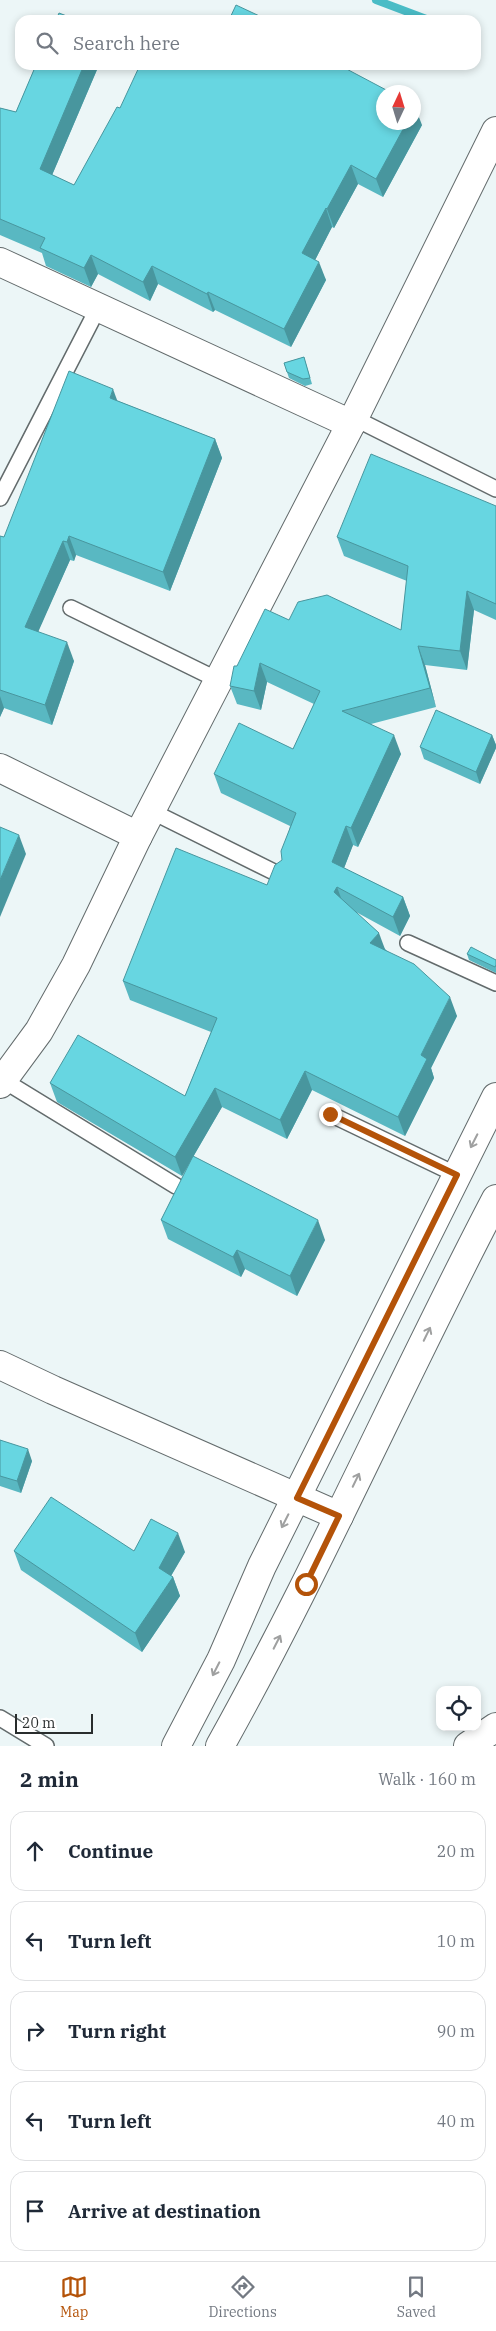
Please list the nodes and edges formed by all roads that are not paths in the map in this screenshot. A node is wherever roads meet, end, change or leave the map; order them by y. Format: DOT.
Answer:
graph roads {
  1 [pos="496,131"];
  2 [pos="0,262"];
  3 [pos="98,308"];
  4 [pos="353,421"];
  5 [pos="496,489"];
  6 [pos="0,498"];
  7 [pos="71,608"];
  8 [pos="218,680"];
  9 [pos="0,768"];
  10 [pos="151,811"];
  11 [pos="138,836"];
  12 [pos="280,875"];
  13 [pos="408,943"];
  14 [pos="496,983"];
  15 [pos="2,1082"];
  16 [pos="496,1097"];
  17 [pos="330,1114"];
  18 [pos="457,1175"];
  19 [pos="176,1186"];
  20 [pos="496,1199"];
  21 [pos="0,1365"];
  22 [pos="297,1498"];
  23 [pos="339,1516"];
  24 [pos="0,1718"];
  25 [pos="496,1727"];
  26 [pos="46,1746"];
  27 [pos="176,1746"];
  28 [pos="220,1746"];
  29 [pos="468,1746"];
  1 -- 4 [label="street"];
  2 -- 3 [label="street"];
  3 -- 4 [label="street"];
  3 -- 6 [label="lane"];
  4 -- 5 [label="lane"];
  4 -- 8 [label="street"];
  7 -- 8 [label="lane"];
  8 -- 10 [label="street"];
  9 -- 11 [label="street"];
  10 -- 11 [label="street"];
  10 -- 12 [label="lane"];
  11 -- 15 [label="street"];
  13 -- 14 [label="lane"];
  15 -- 19 [label="lane"];
  16 -- 18 [label="street, one-way"];
  17 -- 18 [label="lane"];
  18 -- 22 [label="street"];
  23 -- 20 [label="street, one-way"];
  21 -- 22 [label="street"];
  22 -- 23 [label="street"];
  22 -- 27 [label="street, one-way"];
  28 -- 23 [label="street, one-way"];
  24 -- 26 [label="lane"];
  25 -- 29 [label="street"];
}
